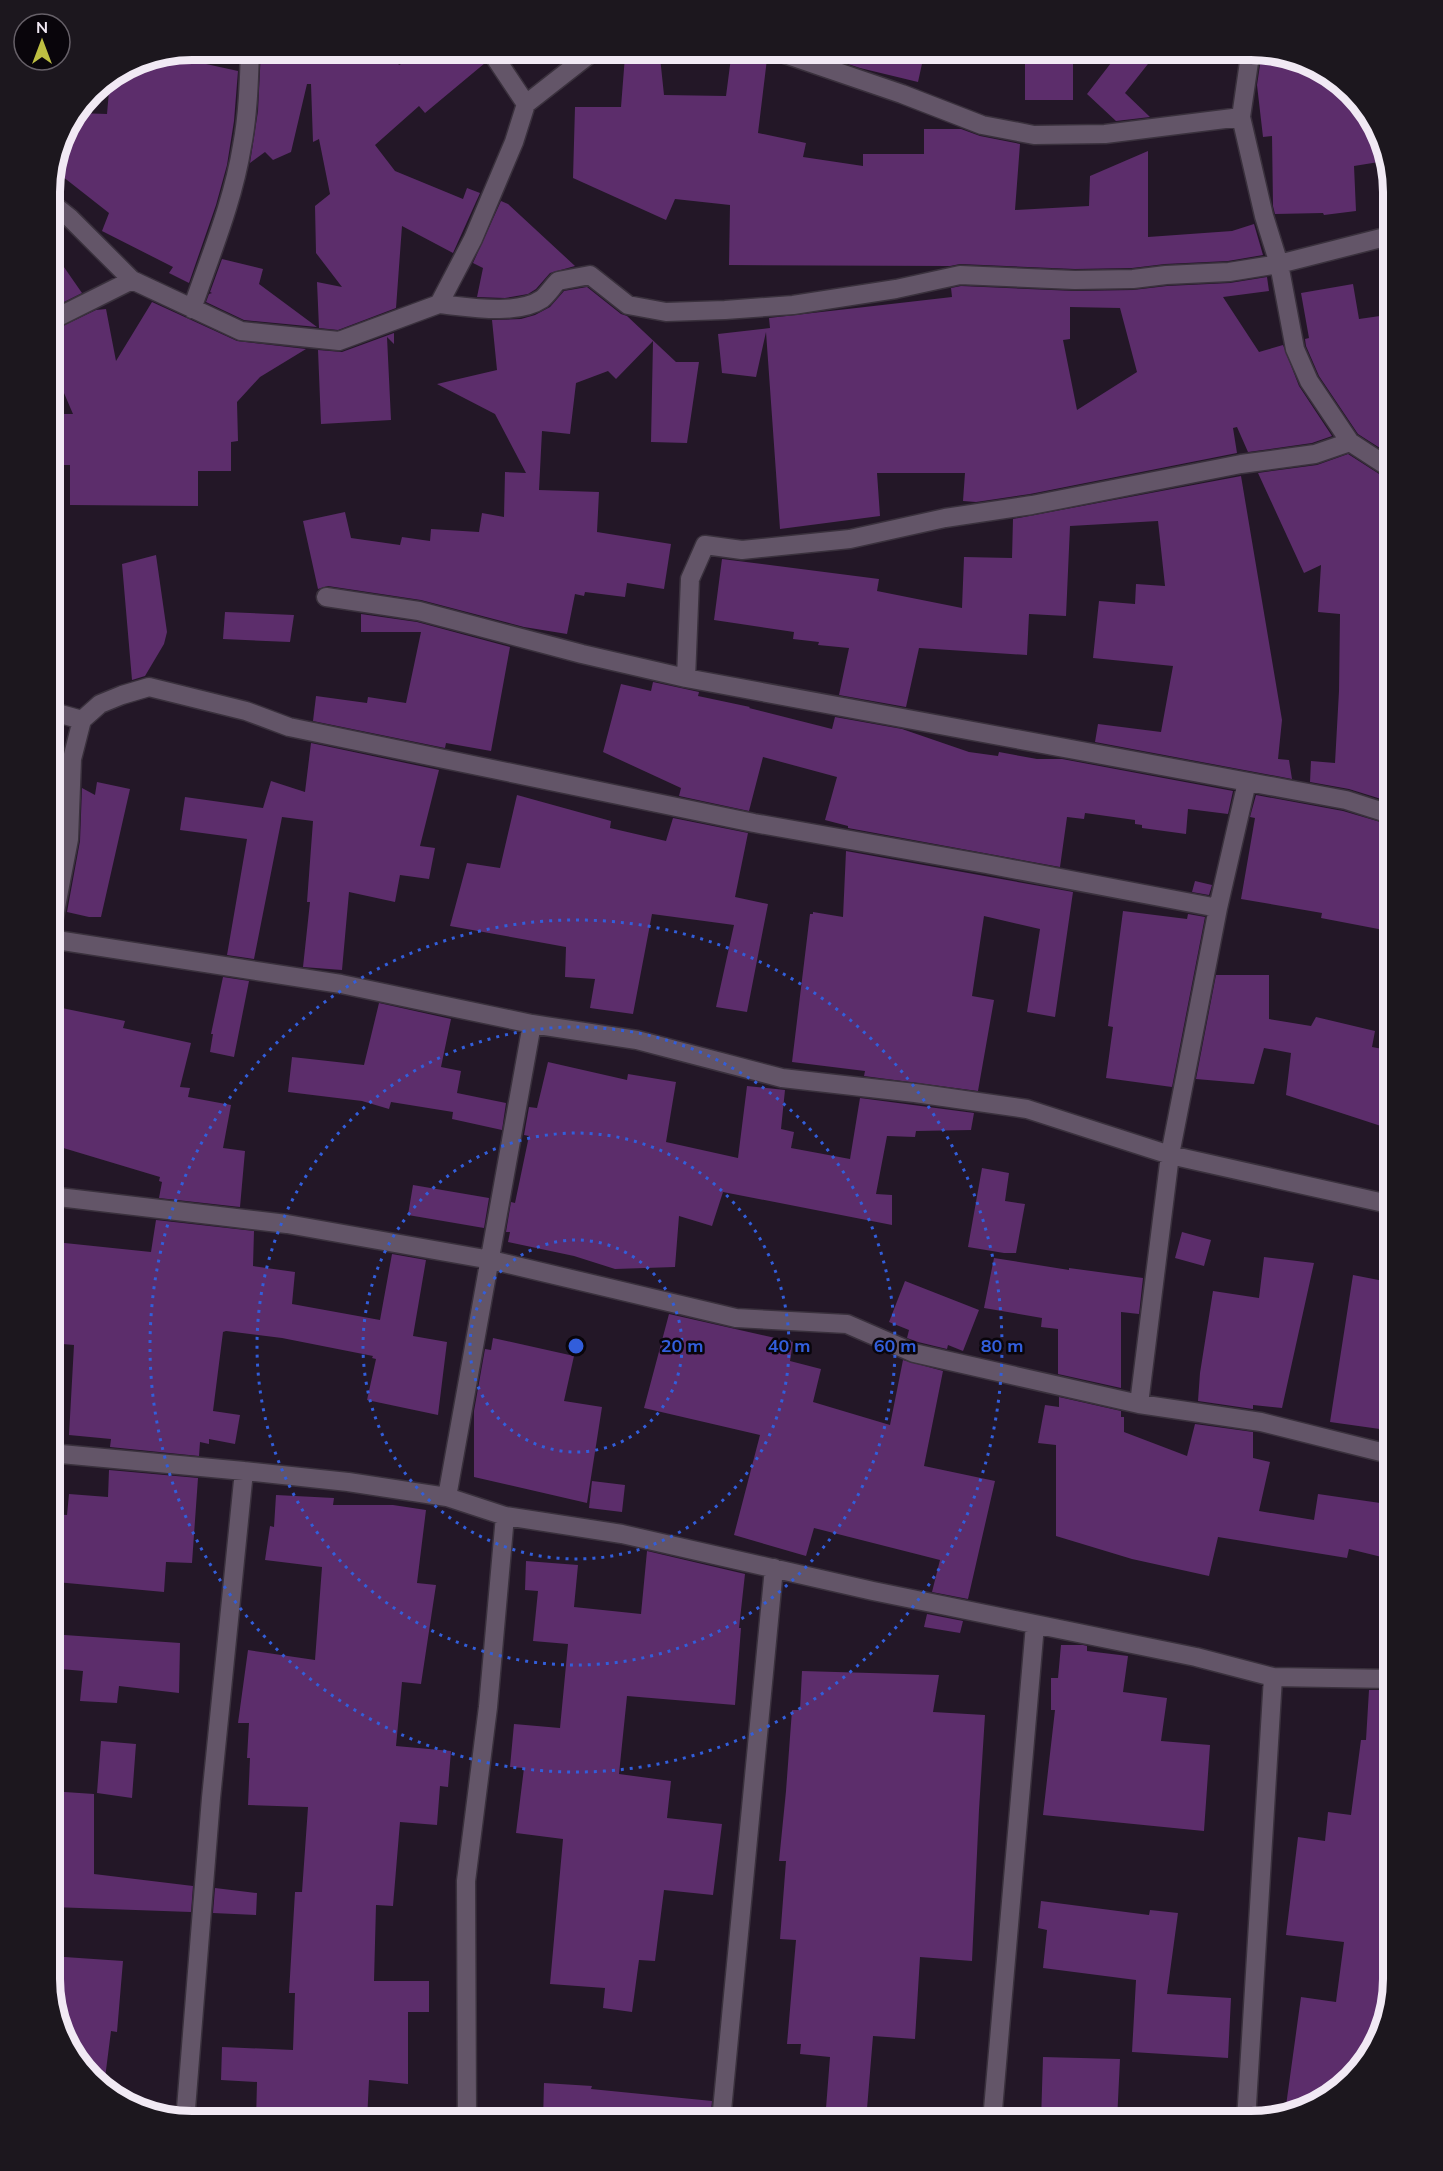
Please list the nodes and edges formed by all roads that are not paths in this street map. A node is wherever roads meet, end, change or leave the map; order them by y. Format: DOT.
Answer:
graph roads {
  1 [pos="249,60"];
  2 [pos="497,60"];
  3 [pos="582,60"];
  4 [pos="802,60"];
  5 [pos="1249,60"];
  6 [pos="526,104"];
  7 [pos="1241,117"];
  8 [pos="60,210"];
  9 [pos="1383,238"];
  10 [pos="1279,264"];
  11 [pos="132,280"];
  12 [pos="439,304"];
  13 [pos="192,309"];
  14 [pos="60,316"];
  15 [pos="1350,442"];
  16 [pos="1383,463"];
  17 [pos="326,597"];
  18 [pos="686,678"];
  19 [pos="60,714"];
  20 [pos="82,720"];
  21 [pos="1247,782"];
  22 [pos="1383,812"];
  23 [pos="60,886"];
  24 [pos="1218,908"];
  25 [pos="60,940"];
  26 [pos="532,1024"];
  27 [pos="1170,1155"];
  28 [pos="60,1197"];
  29 [pos="1383,1203"];
  30 [pos="491,1260"];
  31 [pos="1139,1404"];
  32 [pos="1383,1452"];
  33 [pos="60,1454"];
  34 [pos="244,1471"];
  35 [pos="447,1497"];
  36 [pos="505,1516"];
  37 [pos="774,1568"];
  38 [pos="1035,1625"];
  39 [pos="1273,1677"];
  40 [pos="1383,1679"];
  41 [pos="186,2111"];
  42 [pos="467,2111"];
  43 [pos="722,2111"];
  44 [pos="993,2111"];
  45 [pos="1247,2111"];
  1 -- 13 [label="street"];
  2 -- 6 [label="street"];
  3 -- 6 [label="street"];
  4 -- 7 [label="street"];
  5 -- 7 [label="street"];
  6 -- 12 [label="street"];
  7 -- 10 [label="street"];
  8 -- 11 [label="street"];
  9 -- 10 [label="street"];
  10 -- 12 [label="street"];
  10 -- 15 [label="street"];
  11 -- 13 [label="street"];
  11 -- 14 [label="street"];
  12 -- 13 [label="street"];
  15 -- 16 [label="street"];
  15 -- 18 [label="street"];
  17 -- 18 [label="street"];
  18 -- 21 [label="street"];
  19 -- 20 [label="street"];
  20 -- 23 [label="street"];
  20 -- 24 [label="street"];
  21 -- 22 [label="street"];
  21 -- 24 [label="street"];
  24 -- 27 [label="street"];
  25 -- 26 [label="street"];
  26 -- 27 [label="street"];
  26 -- 30 [label="street"];
  27 -- 29 [label="street"];
  27 -- 31 [label="street"];
  28 -- 30 [label="street"];
  30 -- 31 [label="street"];
  30 -- 35 [label="street"];
  31 -- 32 [label="street"];
  33 -- 34 [label="street"];
  34 -- 35 [label="street"];
  34 -- 41 [label="street"];
  35 -- 36 [label="street"];
  36 -- 37 [label="street"];
  36 -- 42 [label="street"];
  37 -- 38 [label="street"];
  37 -- 43 [label="street"];
  38 -- 39 [label="street"];
  38 -- 44 [label="street"];
  39 -- 40 [label="street"];
  39 -- 45 [label="street"];
}
